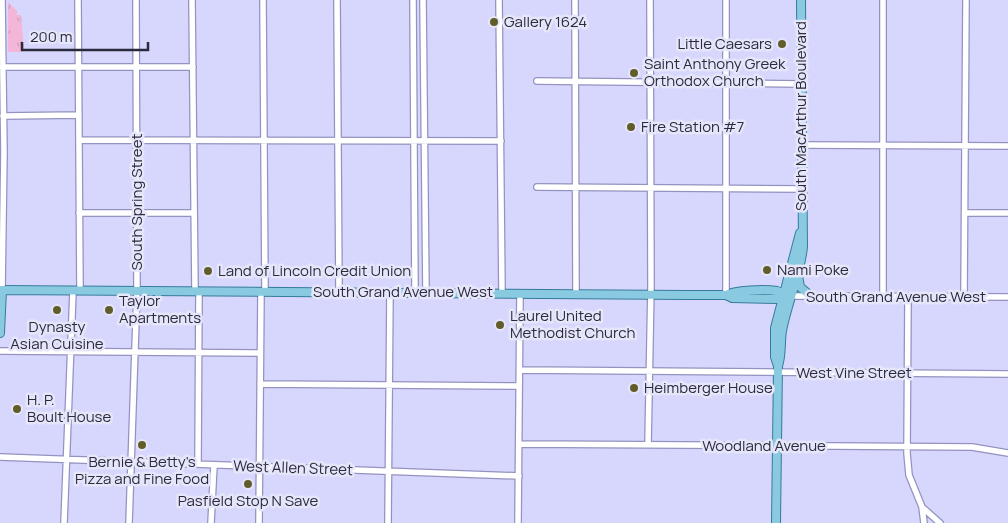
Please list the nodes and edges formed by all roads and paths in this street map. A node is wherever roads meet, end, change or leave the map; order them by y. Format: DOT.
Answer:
graph roads {
  1 [pos="2,0"];
  2 [pos="78,0"];
  3 [pos="136,0"];
  4 [pos="192,0"];
  5 [pos="263,0"];
  6 [pos="337,0"];
  7 [pos="413,0"];
  8 [pos="423,0"];
  9 [pos="499,0"];
  10 [pos="575,0"];
  11 [pos="650,0"];
  12 [pos="726,0"];
  13 [pos="801,0"];
  14 [pos="883,0"];
  15 [pos="966,0"];
  16 [pos="78,67"];
  17 [pos="136,67"];
  18 [pos="193,67"];
  19 [pos="1,71"];
  20 [pos="537,81"];
  21 [pos="576,82"];
  22 [pos="651,83"];
  23 [pos="726,84"];
  24 [pos="801,84"];
  25 [pos="79,115"];
  26 [pos="3,116"];
  27 [pos="194,139"];
  28 [pos="79,140"];
  29 [pos="137,140"];
  30 [pos="264,140"];
  31 [pos="338,140"];
  32 [pos="414,140"];
  33 [pos="424,140"];
  34 [pos="501,141"];
  35 [pos="2,144"];
  36 [pos="801,145"];
  37 [pos="883,146"];
  38 [pos="965,146"];
  39 [pos="1008,146"];
  40 [pos="538,187"];
  41 [pos="575,187"];
  42 [pos="650,188"];
  43 [pos="725,189"];
  44 [pos="801,189"];
  45 [pos="79,213"];
  46 [pos="137,213"];
  47 [pos="194,213"];
  48 [pos="965,213"];
  49 [pos="1008,213"];
  50 [pos="2,216"];
  51 [pos="801,231"];
  52 [pos="798,276"];
  53 [pos="1,290"];
  54 [pos="77,290"];
  55 [pos="137,291"];
  56 [pos="197,291"];
  57 [pos="263,292"];
  58 [pos="339,292"];
  59 [pos="390,292"];
  60 [pos="415,292"];
  61 [pos="426,293"];
  62 [pos="502,293"];
  63 [pos="520,293"];
  64 [pos="576,294"];
  65 [pos="650,294"];
  66 [pos="726,295"];
  67 [pos="788,296"];
  68 [pos="811,296"];
  69 [pos="883,297"];
  70 [pos="908,297"];
  71 [pos="964,297"];
  72 [pos="1008,297"];
  73 [pos="758,299"];
  74 [pos="778,317"];
  75 [pos="0,332"];
  76 [pos="0,351"];
  77 [pos="71,352"];
  78 [pos="136,352"];
  79 [pos="198,353"];
  80 [pos="260,353"];
  81 [pos="777,369"];
  82 [pos="520,370"];
  83 [pos="649,371"];
  84 [pos="908,373"];
  85 [pos="1008,374"];
  86 [pos="260,384"];
  87 [pos="390,385"];
  88 [pos="520,386"];
  89 [pos="519,444"];
  90 [pos="648,445"];
  91 [pos="777,446"];
  92 [pos="907,447"];
  93 [pos="1008,452"];
  94 [pos="0,457"];
  95 [pos="67,459"];
  96 [pos="131,462"];
  97 [pos="198,464"];
  98 [pos="214,465"];
  99 [pos="259,466"];
  100 [pos="389,471"];
  101 [pos="519,476"];
  102 [pos="922,508"];
  103 [pos="64,523"];
  104 [pos="129,523"];
  105 [pos="211,523"];
  106 [pos="259,523"];
  107 [pos="388,523"];
  108 [pos="518,523"];
  109 [pos="776,523"];
  110 [pos="924,523"];
  111 [pos="940,523"];
  1 -- 19 [label="street"];
  2 -- 16 [label="street"];
  3 -- 17 [label="street, South Spring Street"];
  4 -- 18 [label="street"];
  5 -- 30 [label="street"];
  6 -- 31 [label="street"];
  7 -- 32 [label="street"];
  8 -- 33 [label="street"];
  9 -- 34 [label="street"];
  10 -- 21 [label="street"];
  11 -- 22 [label="street"];
  12 -- 23 [label="street"];
  13 -- 24 [label="main road, South MacArthur Boulevard"];
  14 -- 37 [label="street"];
  15 -- 38 [label="street"];
  16 -- 17 [label="street"];
  16 -- 19 [label="street"];
  16 -- 25 [label="street"];
  17 -- 18 [label="street"];
  17 -- 29 [label="street, South Spring Street"];
  18 -- 27 [label="street"];
  19 -- 26 [label="street"];
  20 -- 21 [label="street"];
  21 -- 22 [label="street"];
  21 -- 41 [label="street"];
  22 -- 23 [label="street"];
  22 -- 42 [label="street"];
  23 -- 24 [label="street"];
  23 -- 43 [label="street"];
  24 -- 36 [label="main road, South MacArthur Boulevard"];
  25 -- 26 [label="street"];
  25 -- 28 [label="street"];
  26 -- 35 [label="street"];
  27 -- 29 [label="street"];
  27 -- 30 [label="street"];
  27 -- 47 [label="street"];
  28 -- 29 [label="street"];
  28 -- 45 [label="street"];
  29 -- 46 [label="street, South Spring Street"];
  30 -- 31 [label="street"];
  30 -- 57 [label="street"];
  31 -- 32 [label="street"];
  31 -- 58 [label="street"];
  32 -- 33 [label="street"];
  32 -- 60 [label="street"];
  33 -- 34 [label="street"];
  33 -- 61 [label="street"];
  34 -- 62 [label="street"];
  35 -- 50 [label="street"];
  36 -- 37 [label="street"];
  36 -- 44 [label="main road, South MacArthur Boulevard"];
  37 -- 38 [label="street"];
  37 -- 69 [label="street"];
  38 -- 39 [label="street"];
  38 -- 48 [label="street"];
  40 -- 41 [label="street"];
  41 -- 42 [label="street"];
  41 -- 64 [label="street"];
  42 -- 43 [label="street"];
  42 -- 65 [label="street"];
  43 -- 44 [label="street"];
  43 -- 66 [label="street"];
  44 -- 51 [label="main road, South MacArthur Boulevard"];
  45 -- 46 [label="street"];
  45 -- 54 [label="street"];
  46 -- 47 [label="street"];
  46 -- 55 [label="street, South Spring Street"];
  47 -- 56 [label="street"];
  48 -- 49 [label="street"];
  48 -- 71 [label="street"];
  50 -- 53 [label="street"];
  51 -- 52 [label="main road, South MacArthur Boulevard"];
  51 -- 67 [label="main road, South MacArthur Boulevard"];
  52 -- 67 [label="main road, South MacArthur Boulevard"];
  52 -- 68 [label="main road"];
  53 -- 54 [label="main road, South Grand Avenue West"];
  53 -- 75 [label="main road"];
  54 -- 55 [label="main road, South Grand Avenue West"];
  54 -- 77 [label="street"];
  55 -- 56 [label="main road, South Grand Avenue West"];
  55 -- 78 [label="street, South Spring Street"];
  56 -- 57 [label="main road, South Grand Avenue West"];
  56 -- 79 [label="street"];
  57 -- 58 [label="main road, South Grand Avenue West"];
  57 -- 80 [label="street"];
  58 -- 59 [label="main road, South Grand Avenue West"];
  59 -- 60 [label="main road, South Grand Avenue West"];
  59 -- 87 [label="street"];
  60 -- 61 [label="main road, South Grand Avenue West"];
  61 -- 62 [label="main road, South Grand Avenue West"];
  62 -- 63 [label="main road, South Grand Avenue West"];
  63 -- 64 [label="main road, South Grand Avenue West"];
  63 -- 82 [label="street"];
  64 -- 65 [label="main road, South Grand Avenue West"];
  65 -- 66 [label="main road, South Grand Avenue West"];
  65 -- 83 [label="street"];
  66 -- 67 [label="main road, South Grand Avenue West"];
  66 -- 73 [label="main road, South Grand Avenue West"];
  67 -- 68 [label="street, South Grand Avenue West"];
  67 -- 73 [label="main road, South Grand Avenue West"];
  67 -- 74 [label="main road, South MacArthur Boulevard"];
  67 -- 81 [label="main road, South MacArthur Boulevard"];
  68 -- 69 [label="street, South Grand Avenue West"];
  69 -- 70 [label="street, South Grand Avenue West"];
  70 -- 71 [label="street, South Grand Avenue West"];
  70 -- 84 [label="street"];
  71 -- 72 [label="street, South Grand Avenue West"];
  73 -- 74 [label="main road"];
  74 -- 81 [label="main road, South MacArthur Boulevard"];
  76 -- 77 [label="street"];
  77 -- 78 [label="street"];
  77 -- 95 [label="street"];
  78 -- 79 [label="street"];
  78 -- 96 [label="street, South Spring Street"];
  79 -- 80 [label="street"];
  79 -- 97 [label="street"];
  80 -- 86 [label="street"];
  81 -- 83 [label="street, West Vine Street"];
  81 -- 84 [label="street, West Vine Street"];
  81 -- 91 [label="main road, South MacArthur Boulevard"];
  82 -- 83 [label="street, West Vine Street"];
  82 -- 88 [label="street"];
  83 -- 90 [label="street"];
  84 -- 85 [label="street, West Vine Street"];
  84 -- 92 [label="street"];
  86 -- 87 [label="street"];
  86 -- 99 [label="street"];
  87 -- 88 [label="street"];
  87 -- 100 [label="street"];
  88 -- 89 [label="street"];
  89 -- 90 [label="street, Woodland Avenue"];
  89 -- 101 [label="street"];
  90 -- 91 [label="street, Woodland Avenue"];
  91 -- 92 [label="street, Woodland Avenue"];
  91 -- 109 [label="main road, South MacArthur Boulevard"];
  92 -- 93 [label="street, Woodland Avenue"];
  92 -- 102 [label="street"];
  94 -- 95 [label="street, West Allen Street"];
  95 -- 96 [label="street, West Allen Street"];
  95 -- 103 [label="street"];
  96 -- 97 [label="street, West Allen Street"];
  96 -- 104 [label="street, South Spring Street"];
  97 -- 98 [label="street, West Allen Street"];
  98 -- 99 [label="street, West Allen Street"];
  98 -- 105 [label="street"];
  99 -- 100 [label="street, West Allen Street"];
  99 -- 106 [label="street"];
  100 -- 101 [label="street, West Allen Street"];
  100 -- 107 [label="street"];
  101 -- 108 [label="street"];
  102 -- 110 [label="street"];
  102 -- 111 [label="street"];
}
